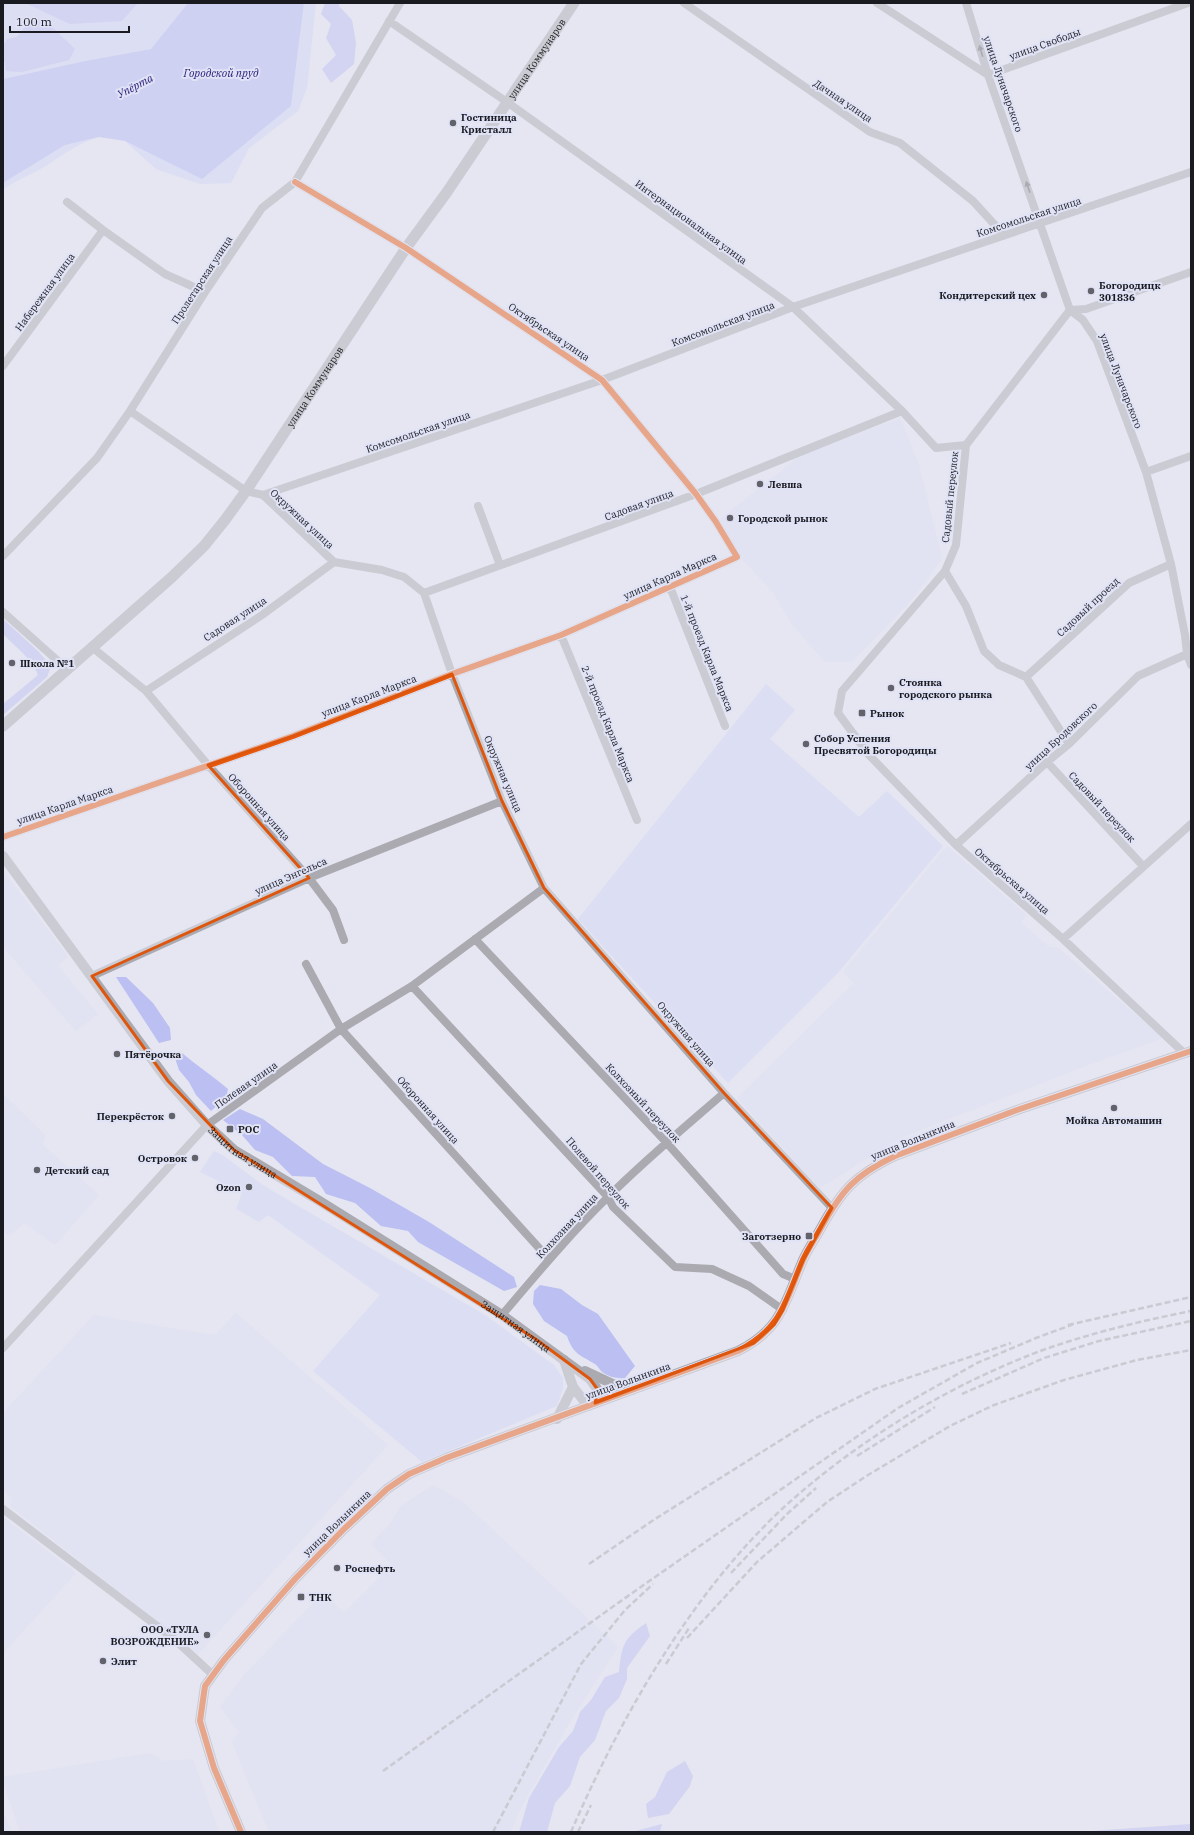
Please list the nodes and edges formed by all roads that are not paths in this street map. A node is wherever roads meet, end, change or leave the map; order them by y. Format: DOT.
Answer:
graph roads {
  1 [pos="400,3"];
  2 [pos="574,3"];
  3 [pos="684,3"];
  4 [pos="877,3"];
  5 [pos="966,3"];
  6 [pos="1188,3"];
  7 [pos="389,21"];
  8 [pos="988,75"];
  9 [pos="507,102"];
  10 [pos="1191,172"];
  11 [pos="295,182"];
  12 [pos="67,202"];
  13 [pos="1041,224"];
  14 [pos="103,230"];
  15 [pos="1004,235"];
  16 [pos="406,248"];
  17 [pos="1191,272"];
  18 [pos="205,292"];
  19 [pos="794,307"];
  20 [pos="1070,310"];
  21 [pos="3,366"];
  22 [pos="602,380"];
  23 [pos="130,411"];
  24 [pos="902,411"];
  25 [pos="966,444"];
  26 [pos="1191,456"];
  27 [pos="1146,472"];
  28 [pos="246,491"];
  29 [pos="696,494"];
  30 [pos="263,495"];
  31 [pos="478,506"];
  32 [pos="3,556"];
  33 [pos="736,557"];
  34 [pos="334,562"];
  35 [pos="1171,564"];
  36 [pos="500,565"];
  37 [pos="945,571"];
  38 [pos="670,587"];
  39 [pos="424,593"];
  40 [pos="3,612"];
  41 [pos="1188,634"];
  42 [pos="561,635"];
  43 [pos="93,648"];
  44 [pos="1187,654"];
  45 [pos="1191,665"];
  46 [pos="68,670"];
  47 [pos="452,674"];
  48 [pos="1026,677"];
  49 [pos="146,691"];
  50 [pos="838,714"];
  51 [pos="3,726"];
  52 [pos="725,726"];
  53 [pos="1069,744"];
  54 [pos="1047,762"];
  55 [pos="208,765"];
  56 [pos="502,801"];
  57 [pos="636,820"];
  58 [pos="1191,824"];
  59 [pos="3,837"];
  60 [pos="956,845"];
  61 [pos="3,856"];
  62 [pos="1143,866"];
  63 [pos="309,878"];
  64 [pos="544,888"];
  65 [pos="475,939"];
  66 [pos="1063,939"];
  67 [pos="344,940"];
  68 [pos="306,964"];
  69 [pos="92,976"];
  70 [pos="412,986"];
  71 [pos="341,1029"];
  72 [pos="1188,1052"];
  73 [pos="724,1093"];
  74 [pos="207,1125"];
  75 [pos="666,1142"];
  76 [pos="608,1197"];
  77 [pos="832,1208"];
  78 [pos="549,1260"];
  79 [pos="795,1280"];
  80 [pos="782,1310"];
  81 [pos="502,1315"];
  82 [pos="3,1348"];
  83 [pos="564,1360"];
  84 [pos="573,1387"];
  85 [pos="632,1390"];
  86 [pos="592,1404"];
  87 [pos="557,1419"];
  88 [pos="3,1509"];
  89 [pos="212,1674"];
  90 [pos="241,1832"];
  1 -- 7 [label="street, Пролетарская улица"];
  2 -- 9 [label="main road, улица Коммунаров"];
  3 -- 15 [label="street, Дачная улица"];
  4 -- 8 [label="street"];
  8 -- 5 [label="street, улица Луначарского, one-way"];
  6 -- 8 [label="street, улица Свободы"];
  7 -- 9 [label="street, Интернациональная улица"];
  7 -- 11 [label="street, Пролетарская улица"];
  13 -- 8 [label="street, улица Луначарского, one-way"];
  9 -- 16 [label="main road, улица Коммунаров"];
  9 -- 19 [label="street, Интернациональная улица"];
  10 -- 13 [label="street, Комсомольская улица"];
  11 -- 16 [label="street, Октябрьская улица"];
  11 -- 18 [label="street, Пролетарская улица"];
  12 -- 14 [label="street"];
  13 -- 15 [label="street, Комсомольская улица"];
  13 -- 20 [label="street, улица Луначарского"];
  14 -- 18 [label="street"];
  14 -- 21 [label="street, Набережная улица"];
  15 -- 19 [label="street, Комсомольская улица"];
  16 -- 22 [label="street, Октябрьская улица"];
  16 -- 28 [label="main road, улица Коммунаров"];
  17 -- 20 [label="street"];
  18 -- 23 [label="street, Пролетарская улица"];
  19 -- 22 [label="street, Комсомольская улица"];
  19 -- 24 [label="street, Интернациональная улица"];
  20 -- 25 [label="street, Садовый переулок"];
  20 -- 27 [label="street, улица Луначарского"];
  22 -- 29 [label="street, Октябрьская улица"];
  22 -- 30 [label="street, Комсомольская улица"];
  23 -- 28 [label="street, Окружная улица"];
  23 -- 32 [label="street, Пролетарская улица"];
  24 -- 25 [label="street, Интернациональная улица"];
  24 -- 29 [label="street, Садовая улица"];
  25 -- 37 [label="street, Садовый переулок"];
  26 -- 27 [label="street"];
  27 -- 35 [label="street, улица Луначарского"];
  28 -- 30 [label="street, Окружная улица"];
  28 -- 43 [label="main road, улица Коммунаров"];
  29 -- 33 [label="street, Октябрьская улица"];
  29 -- 36 [label="street, Садовая улица"];
  30 -- 34 [label="street, Окружная улица"];
  31 -- 36 [label="street"];
  33 -- 38 [label="street, улица Карла Маркса"];
  34 -- 39 [label="street, Окружная улица"];
  34 -- 49 [label="street, Садовая улица"];
  35 -- 41 [label="street, улица Луначарского"];
  35 -- 48 [label="street, Садовый проезд"];
  36 -- 39 [label="street, Садовая улица"];
  37 -- 48 [label="street"];
  37 -- 50 [label="street, Садовый переулок"];
  38 -- 42 [label="street, улица Карла Маркса"];
  38 -- 52 [label="street, 1-й проезд Карла Маркса"];
  39 -- 47 [label="street, Окружная улица"];
  40 -- 46 [label="street"];
  41 -- 44 [label="street, улица Луначарского"];
  42 -- 47 [label="street, улица Карла Маркса"];
  42 -- 57 [label="street, 2-й проезд Карла Маркса"];
  43 -- 46 [label="main road, улица Коммунаров"];
  43 -- 49 [label="street, Оборонная улица"];
  44 -- 45 [label="street, улица Луначарского"];
  44 -- 53 [label="street, улица Бродовского"];
  46 -- 51 [label="main road, улица Коммунаров"];
  47 -- 55 [label="street, улица Карла Маркса"];
  47 -- 56 [label="street, Окружная улица"];
  48 -- 53 [label="street"];
  49 -- 55 [label="street, Оборонная улица"];
  50 -- 60 [label="street, Октябрьская улица"];
  53 -- 54 [label="street, улица Бродовского"];
  54 -- 60 [label="street, улица Бродовского"];
  54 -- 62 [label="street, Садовый переулок"];
  55 -- 59 [label="street, улица Карла Маркса"];
  55 -- 63 [label="street, Оборонная улица"];
  56 -- 63 [label="street, улица Энгельса"];
  56 -- 64 [label="street, Окружная улица"];
  58 -- 62 [label="street"];
  60 -- 66 [label="street, Октябрьская улица"];
  61 -- 69 [label="street, Защитная улица"];
  62 -- 66 [label="street"];
  63 -- 67 [label="street, Оборонная улица"];
  63 -- 69 [label="street, улица Энгельса"];
  64 -- 65 [label="street, Полевая улица"];
  64 -- 73 [label="street, Окружная улица"];
  65 -- 70 [label="street, Полевая улица"];
  65 -- 75 [label="street, Колхозный переулок"];
  66 -- 72 [label="street, Октябрьская улица"];
  68 -- 71 [label="street, Оборонная улица"];
  69 -- 74 [label="street, Защитная улица"];
  70 -- 71 [label="street, Полевая улица"];
  70 -- 76 [label="street, Полевой переулок"];
  71 -- 74 [label="street, Полевая улица"];
  71 -- 78 [label="street, Оборонная улица"];
  72 -- 77 [label="street, улица Волынкина"];
  73 -- 75 [label="street, Колхозная улица"];
  73 -- 77 [label="street, Окружная улица"];
  74 -- 81 [label="street, Защитная улица"];
  74 -- 82 [label="street, Полевая улица"];
  75 -- 76 [label="street, Колхозная улица"];
  75 -- 79 [label="street, Колхозный переулок"];
  76 -- 78 [label="street, Колхозная улица"];
  76 -- 80 [label="street, Полевой переулок"];
  77 -- 79 [label="street, улица Волынкина"];
  78 -- 81 [label="street, Колхозная улица"];
  79 -- 80 [label="street, улица Волынкина"];
  80 -- 85 [label="street, улица Волынкина"];
  81 -- 83 [label="street, Защитная улица"];
  83 -- 84 [label="street"];
  83 -- 85 [label="street"];
  83 -- 86 [label="street"];
  84 -- 86 [label="street"];
  84 -- 87 [label="street"];
  85 -- 86 [label="street, улица Волынкина"];
  86 -- 87 [label="street, улица Волынкина"];
  87 -- 89 [label="street, улица Волынкина"];
  88 -- 89 [label="street"];
  89 -- 90 [label="street, улица Волынкина"];
}
